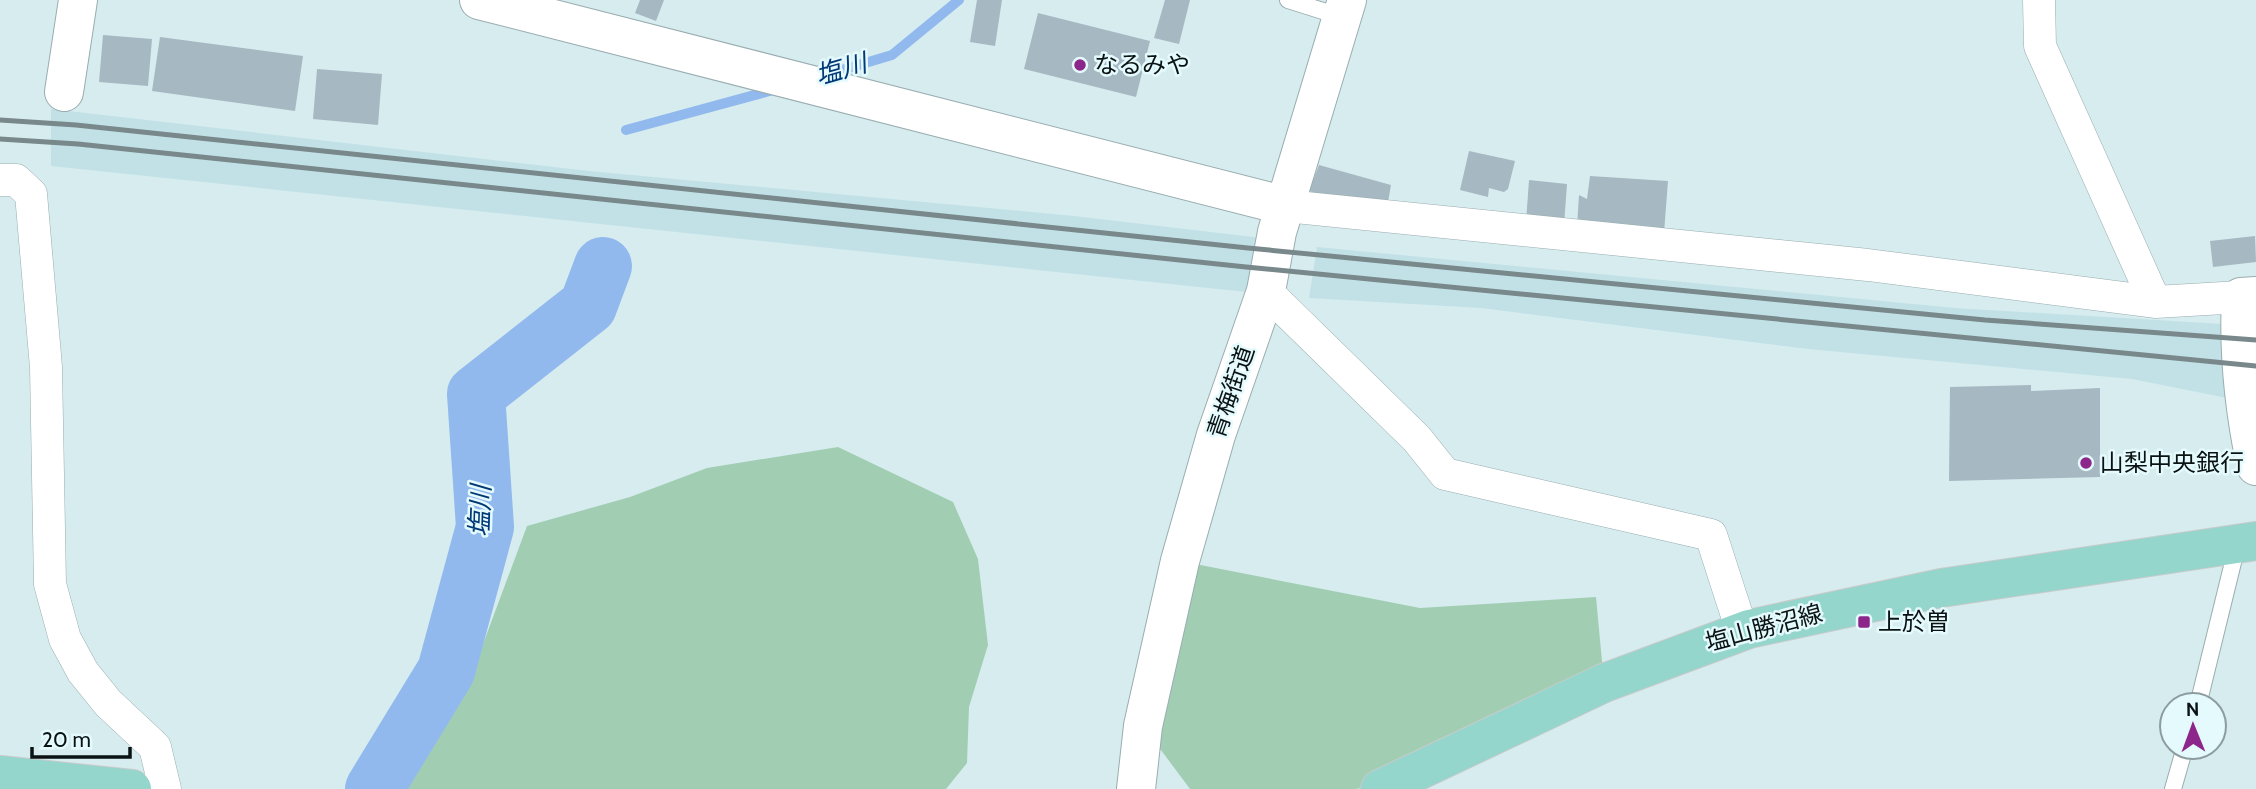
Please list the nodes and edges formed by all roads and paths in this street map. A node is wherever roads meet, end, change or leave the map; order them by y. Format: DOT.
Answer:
graph roads {
  1 [pos="78,0"];
  2 [pos="479,0"];
  3 [pos="1288,0"];
  4 [pos="2039,0"];
  5 [pos="1344,8"];
  6 [pos="64,92"];
  7 [pos="0,180"];
  8 [pos="1286,206"];
  9 [pos="1264,296"];
  10 [pos="2248,297"];
  11 [pos="2155,302"];
  12 [pos="2256,466"];
  13 [pos="2247,542"];
  14 [pos="1742,631"];
  15 [pos="2202,691"];
  16 [pos="2182,761"];
  17 [pos="0,775"];
  18 [pos="1395,786"];
  19 [pos="132,789"];
  20 [pos="165,789"];
  21 [pos="1136,789"];
  22 [pos="2173,789"];
  1 -- 6 [label="street"];
  2 -- 8 [label="street"];
  3 -- 5 [label="lane"];
  4 -- 11 [label="street"];
  5 -- 8 [label="street, 青梅街道"];
  7 -- 20 [label="street"];
  8 -- 9 [label="street, 青梅街道"];
  8 -- 11 [label="street"];
  9 -- 14 [label="street"];
  9 -- 21 [label="street, 青梅街道"];
  10 -- 11 [label="street"];
  10 -- 12 [label="street"];
  13 -- 14 [label="main road, 塩山勝沼線"];
  13 -- 15 [label="lane"];
  14 -- 18 [label="main road, 塩山勝沼線"];
  16 -- 22 [label="lane"];
  17 -- 19 [label="main road"];
}
